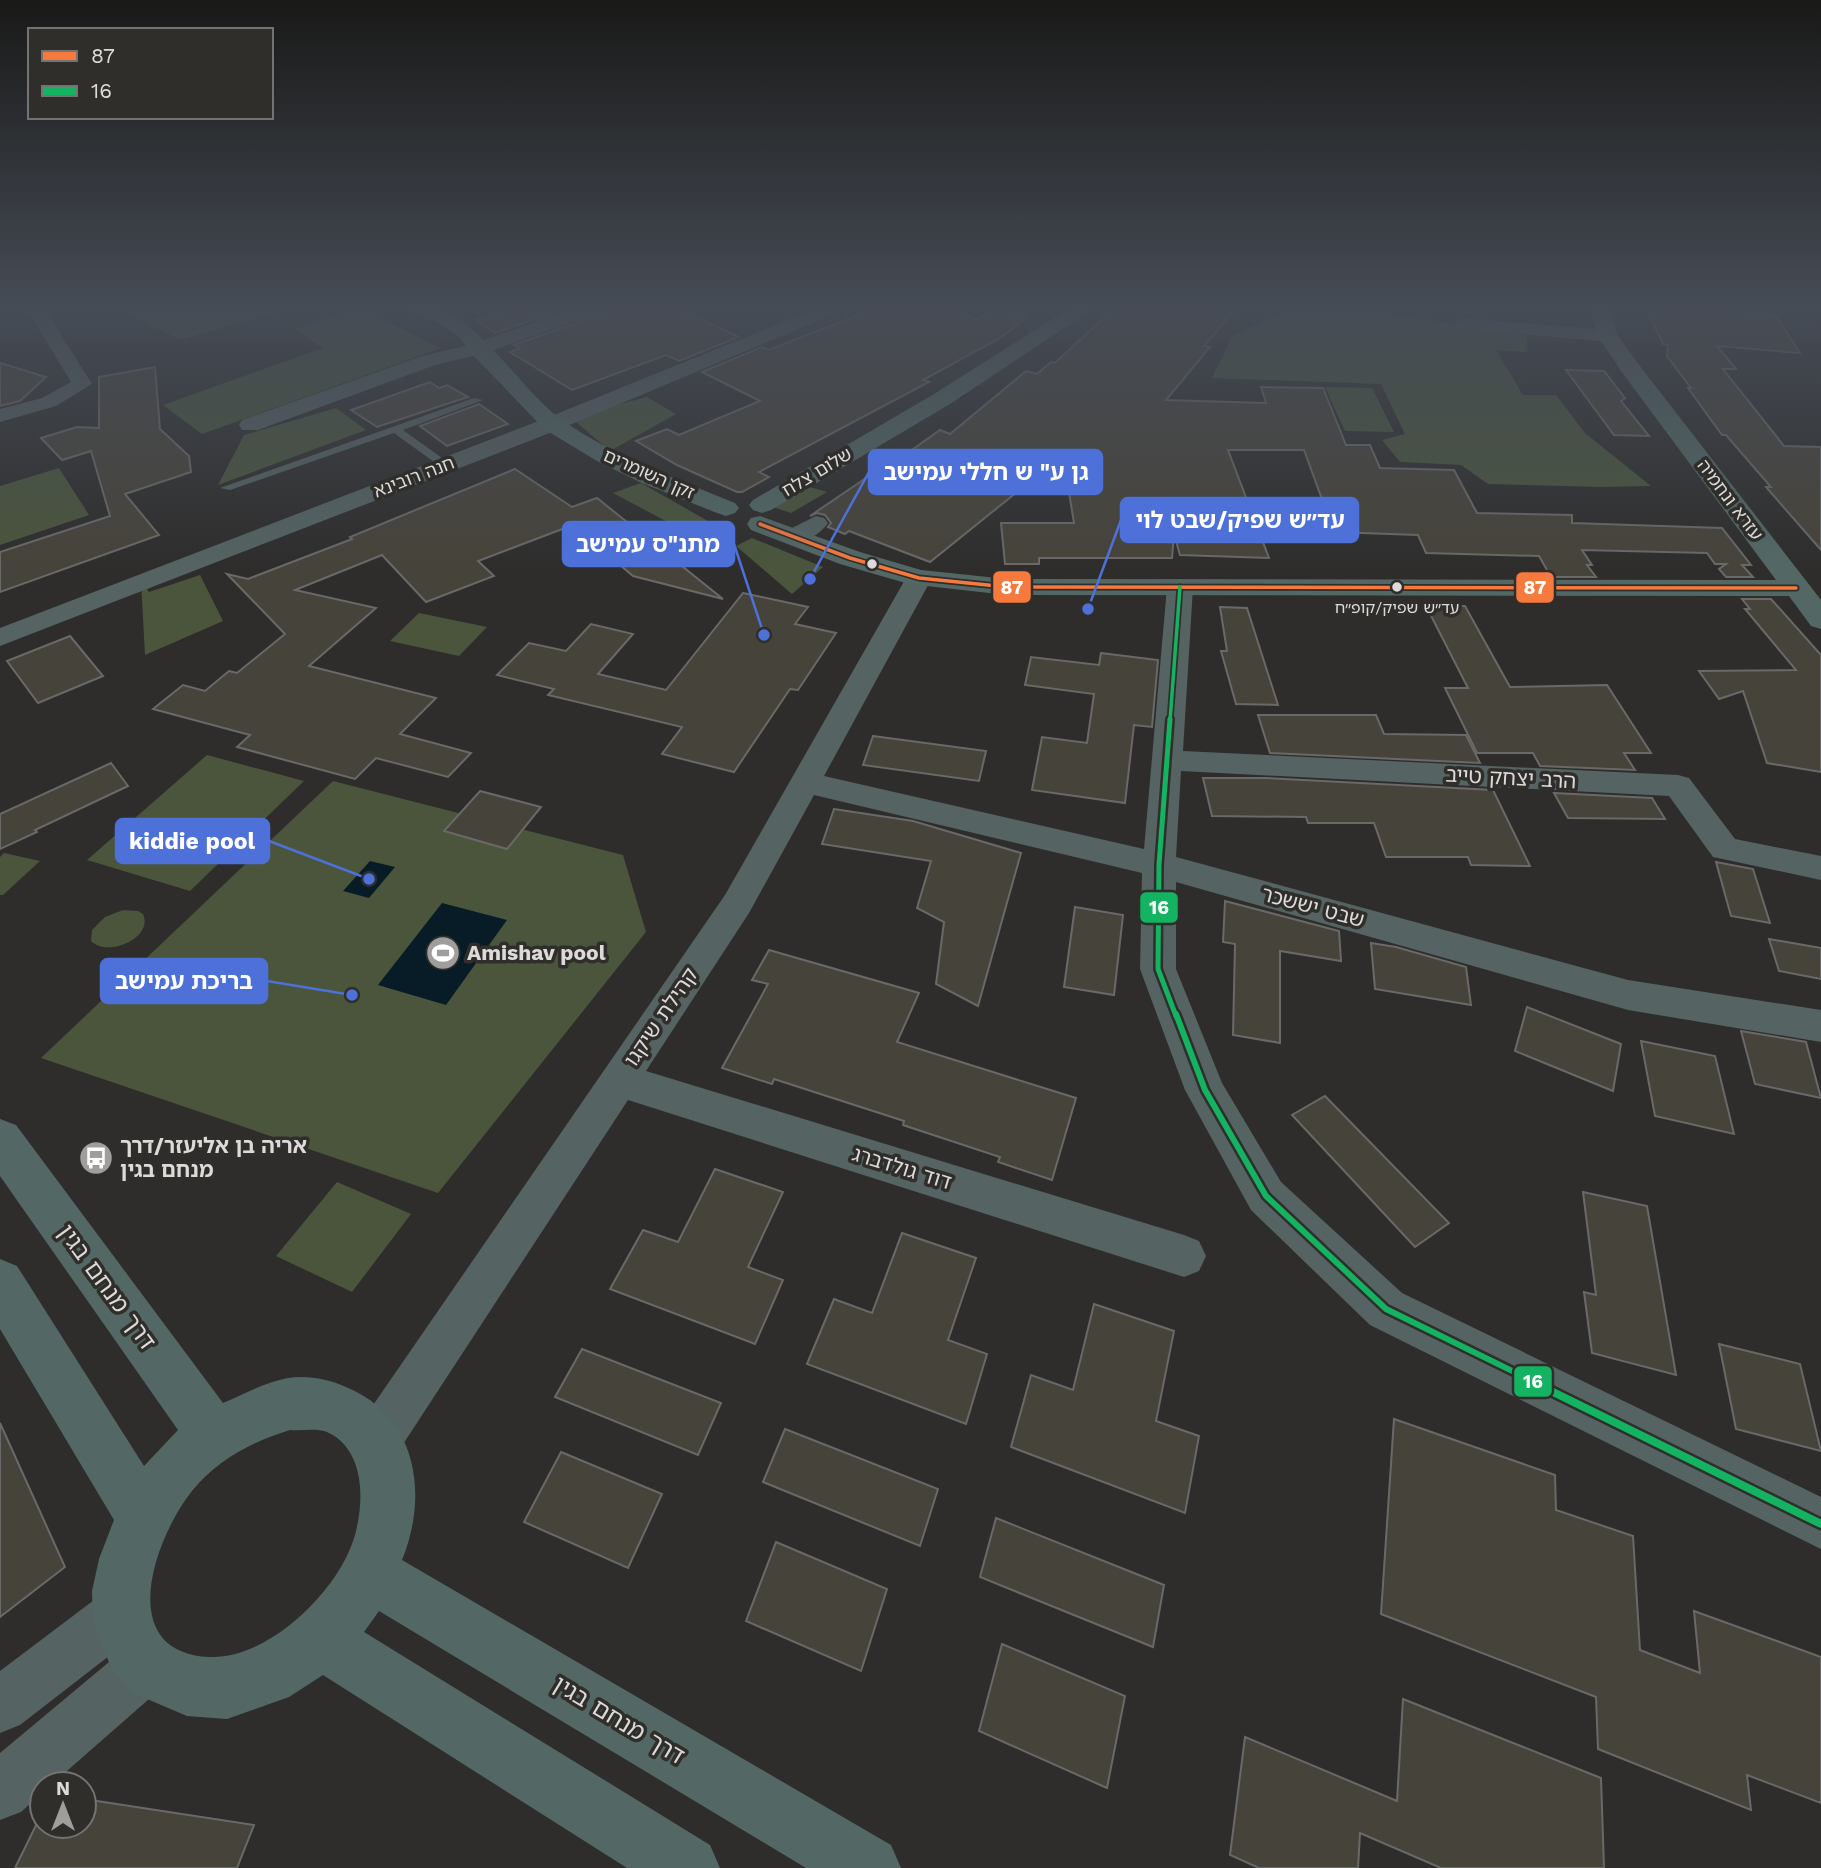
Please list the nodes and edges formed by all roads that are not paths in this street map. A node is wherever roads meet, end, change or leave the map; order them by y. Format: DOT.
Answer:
graph roads {
  1 [pos="65,393"];
  2 [pos="338,393"];
  3 [pos="522,393"];
  4 [pos="627,393"];
  5 [pos="950,393"];
  6 [pos="1651,393"];
  7 [pos="478,400"];
  8 [pos="0,416"];
  9 [pos="552,424"];
  10 [pos="250,425"];
  11 [pos="395,429"];
  12 [pos="445,465"];
  13 [pos="226,488"];
  14 [pos="761,514"];
  15 [pos="919,578"];
  16 [pos="1180,587"];
  17 [pos="1796,588"];
  18 [pos="1821,620"];
  19 [pos="0,638"];
  20 [pos="1168,760"];
  21 [pos="805,782"];
  22 [pos="1159,864"];
  23 [pos="1821,868"];
  24 [pos="1821,1026"];
  25 [pos="620,1080"];
  26 [pos="0,1139"];
  27 [pos="1184,1256"];
  28 [pos="0,1283"];
  29 [pos="214,1435"];
  30 [pos="377,1441"];
  31 [pos="143,1516"];
  32 [pos="1821,1524"];
  33 [pos="370,1573"];
  34 [pos="121,1613"];
  35 [pos="320,1639"];
  36 [pos="146,1666"];
  37 [pos="0,1705"];
  38 [pos="0,1791"];
  39 [pos="687,1868"];
  40 [pos="868,1868"];
  1 -- 8 [label="street"];
  2 -- 10 [label="street"];
  3 -- 9 [label="street, זקן השומרים"];
  4 -- 9 [label="street, חנה רובינא"];
  5 -- 14 [label="street, שלום צלח"];
  6 -- 17 [label="street, עזרא ונחמיה"];
  7 -- 11 [label="lane"];
  9 -- 12 [label="street, חנה רובינא"];
  9 -- 14 [label="street, זקן השומרים"];
  11 -- 12 [label="lane"];
  11 -- 13 [label="lane"];
  12 -- 19 [label="street, חנה רובינא"];
  14 -- 15 [label="street"];
  15 -- 16 [label="street"];
  15 -- 21 [label="street, קהילת שיקגו"];
  16 -- 17 [label="street"];
  16 -- 20 [label="street"];
  17 -- 18 [label="street, עזרא ונחמיה"];
  20 -- 22 [label="street"];
  20 -- 23 [label="street, הרב יצחק טייב"];
  21 -- 22 [label="street, שבט יששכר"];
  21 -- 25 [label="street, קהילת שיקגו"];
  22 -- 24 [label="street, שבט יששכר"];
  22 -- 32 [label="street"];
  25 -- 27 [label="street, דוד גולדברג"];
  25 -- 30 [label="street, קהילת שיקגו"];
  26 -- 29 [label="street, דרך מנחם בגין"];
  28 -- 31 [label="street"];
  29 -- 30 [label="street"];
  29 -- 31 [label="street"];
  30 -- 33 [label="street"];
  31 -- 34 [label="street"];
  33 -- 35 [label="street"];
  33 -- 40 [label="street, דרך מנחם בגין"];
  34 -- 36 [label="street"];
  34 -- 37 [label="street"];
  35 -- 36 [label="street"];
  35 -- 39 [label="street"];
  36 -- 38 [label="street"];
}
